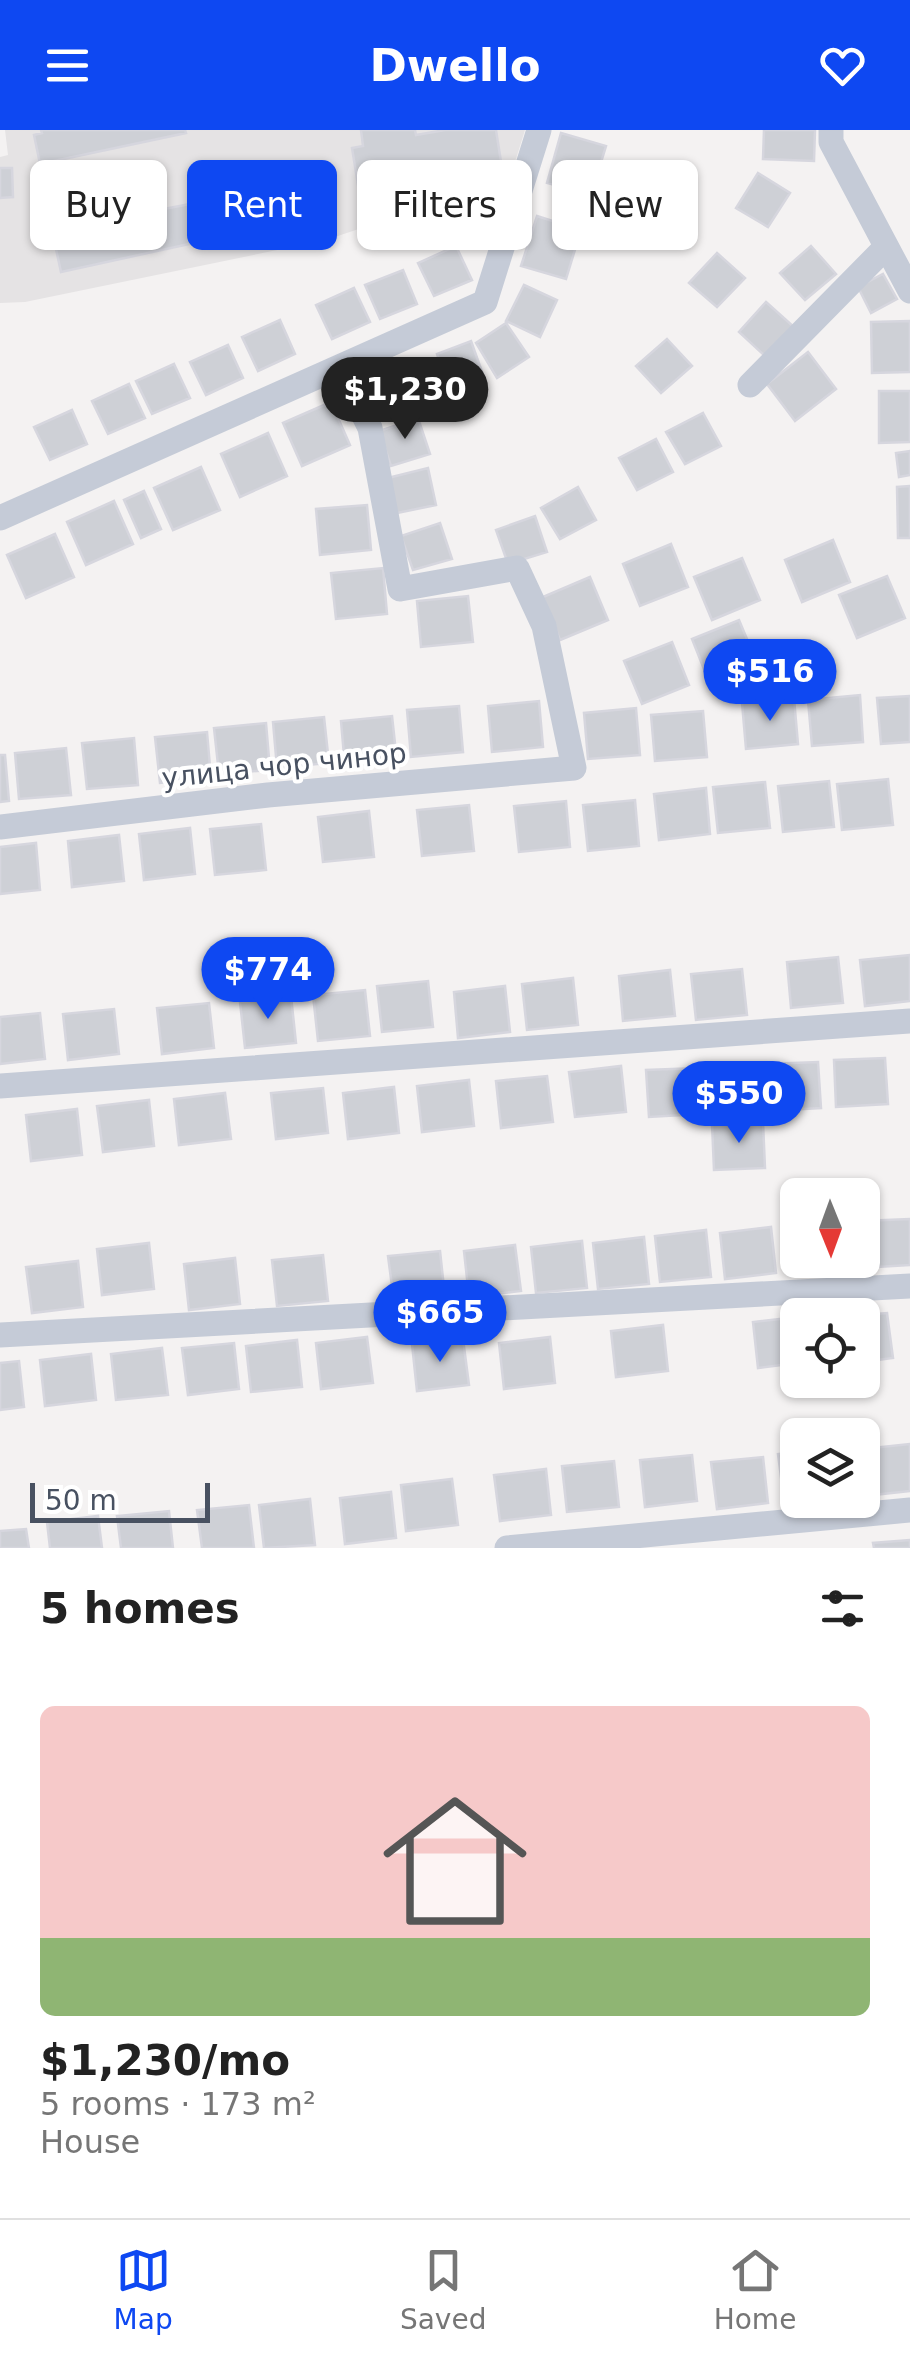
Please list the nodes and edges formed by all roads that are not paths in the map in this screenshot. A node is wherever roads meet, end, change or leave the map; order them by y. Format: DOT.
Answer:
graph roads {
  1 [pos="539,130"];
  2 [pos="831,130"];
  3 [pos="885,248"];
  4 [pos="910,291"];
  5 [pos="340,367"];
  6 [pos="750,385"];
  7 [pos="0,518"];
  8 [pos="0,827"];
  9 [pos="910,1021"];
  10 [pos="0,1086"];
  11 [pos="910,1286"];
  12 [pos="0,1335"];
  13 [pos="910,1510"];
  14 [pos="683,1540"];
  15 [pos="506,1548"];
  1 -- 5 [label="street"];
  2 -- 3 [label="street"];
  3 -- 4 [label="street"];
  3 -- 6 [label="street"];
  5 -- 7 [label="street"];
  5 -- 8 [label="street, улица чор чинор"];
  9 -- 10 [label="street"];
  11 -- 12 [label="street"];
  13 -- 14 [label="street"];
  14 -- 15 [label="street"];
}
